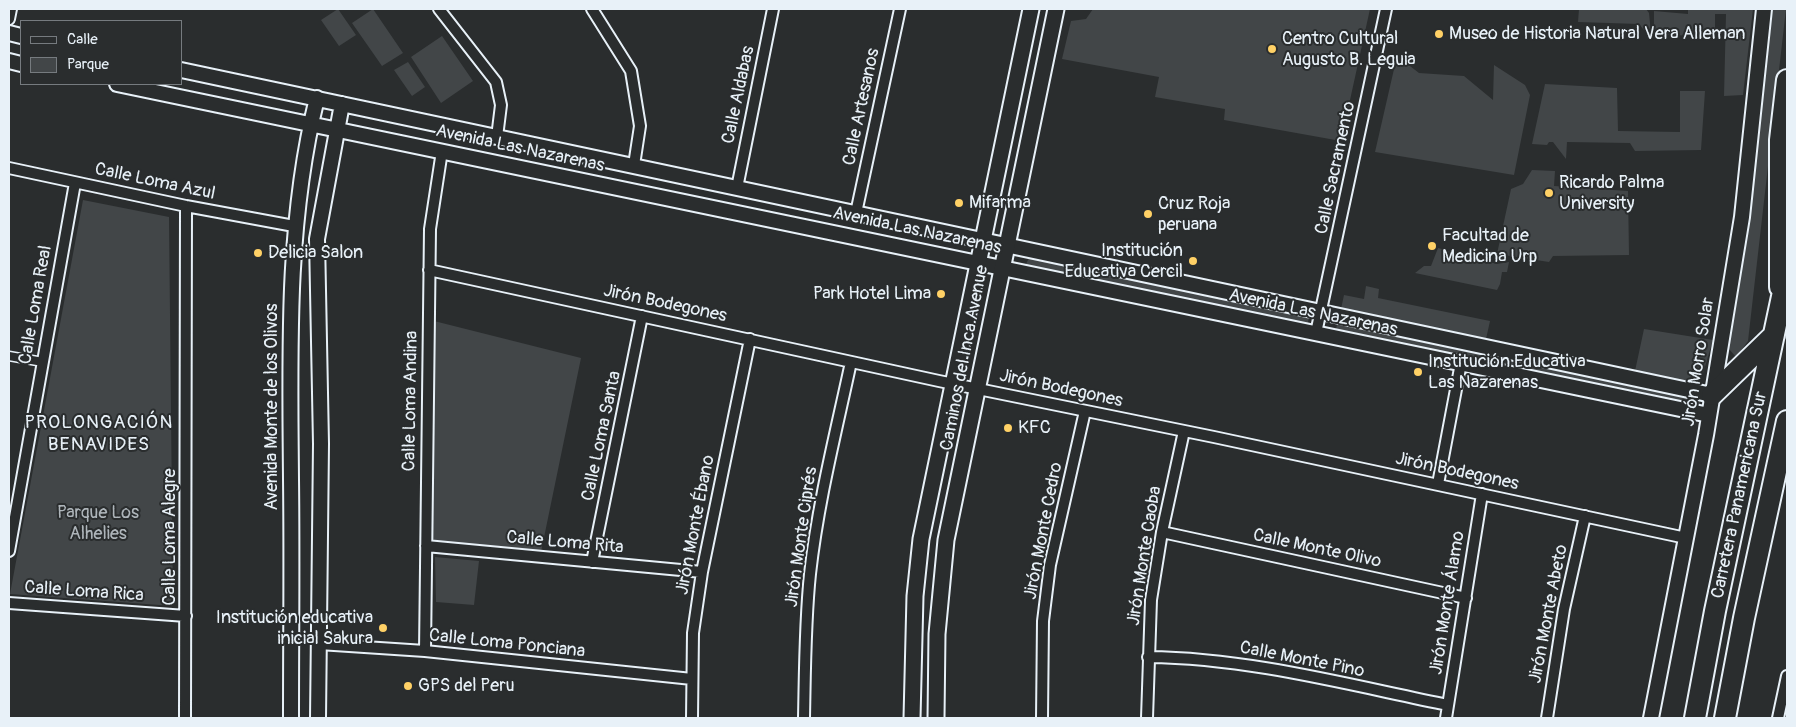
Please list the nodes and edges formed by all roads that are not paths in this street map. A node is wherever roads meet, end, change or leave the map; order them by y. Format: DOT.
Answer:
graph roads {
  1 [pos="11,9"];
  2 [pos="439,9"];
  3 [pos="592,9"];
  4 [pos="774,9"];
  5 [pos="900,9"];
  6 [pos="1031,9"];
  7 [pos="1056,9"];
  8 [pos="1386,9"];
  9 [pos="1764,9"];
  10 [pos="9,19"];
  11 [pos="182,70"];
  12 [pos="1787,80"];
  13 [pos="122,85"];
  14 [pos="317,98"];
  15 [pos="342,104"];
  16 [pos="310,124"];
  17 [pos="336,129"];
  18 [pos="498,137"];
  19 [pos="442,151"];
  20 [pos="634,165"];
  21 [pos="9,168"];
  22 [pos="75,182"];
  23 [pos="737,188"];
  24 [pos="186,206"];
  25 [pos="856,213"];
  26 [pos="294,226"];
  27 [pos="983,240"];
  28 [pos="1007,245"];
  29 [pos="978,262"];
  30 [pos="1002,268"];
  31 [pos="429,270"];
  32 [pos="1787,273"];
  33 [pos="1780,308"];
  34 [pos="1321,312"];
  35 [pos="642,316"];
  36 [pos="1316,333"];
  37 [pos="1774,335"];
  38 [pos="750,339"];
  39 [pos="9,356"];
  40 [pos="43,362"];
  41 [pos="851,362"];
  42 [pos="1461,363"];
  43 [pos="953,384"];
  44 [pos="979,389"];
  45 [pos="1712,395"];
  46 [pos="1085,411"];
  47 [pos="1709,415"];
  48 [pos="1787,421"];
  49 [pos="1184,430"];
  50 [pos="1787,450"];
  51 [pos="1438,484"];
  52 [pos="1482,494"];
  53 [pos="1770,500"];
  54 [pos="1585,516"];
  55 [pos="1162,532"];
  56 [pos="1686,538"];
  57 [pos="426,546"];
  58 [pos="9,551"];
  59 [pos="592,562"];
  60 [pos="702,572"];
  61 [pos="1466,598"];
  62 [pos="9,603"];
  63 [pos="186,616"];
  64 [pos="319,644"];
  65 [pos="425,651"];
  66 [pos="1148,657"];
  67 [pos="1787,676"];
  68 [pos="692,679"];
  69 [pos="1448,706"];
  70 [pos="185,718"];
  71 [pos="292,718"];
  72 [pos="318,718"];
  73 [pos="692,718"];
  74 [pos="804,718"];
  75 [pos="912,718"];
  76 [pos="936,718"];
  77 [pos="1042,718"];
  78 [pos="1147,718"];
  79 [pos="1446,718"];
  80 [pos="1547,718"];
  81 [pos="1651,718"];
  82 [pos="1695,718"];
  83 [pos="1725,718"];
  84 [pos="1778,718"];
  1 -- 10 [label="street"];
  2 -- 18 [label="street"];
  3 -- 20 [label="street"];
  4 -- 23 [label="street, Calle Aldabas"];
  5 -- 25 [label="street, Calle Artesanos"];
  6 -- 27 [label="main road, Caminos del Inca Avenue"];
  7 -- 28 [label="main road, Caminos del Inca Avenue"];
  8 -- 34 [label="street, Calle Sacramento"];
  9 -- 45 [label="street, Jirón Morro Solar"];
  11 -- 14 [label="street, Avenida Las Nazarenas"];
  12 -- 33 [label="highway"];
  13 -- 16 [label="street, Avenida Las Nazarenas"];
  14 -- 15 [label="street, Avenida Las Nazarenas"];
  14 -- 16 [label="street, Avenida Monte de los Olivos"];
  15 -- 17 [label="street"];
  15 -- 18 [label="street, Avenida Las Nazarenas"];
  16 -- 17 [label="street, Avenida Las Nazarenas"];
  16 -- 26 [label="street, Avenida Monte de los Olivos"];
  17 -- 19 [label="street, Avenida Las Nazarenas"];
  17 -- 64 [label="street"];
  18 -- 20 [label="street, Avenida Las Nazarenas"];
  19 -- 29 [label="street, Avenida Las Nazarenas"];
  19 -- 31 [label="street, Calle Loma Andina"];
  20 -- 23 [label="street, Avenida Las Nazarenas"];
  21 -- 22 [label="street, Calle Loma Azul"];
  22 -- 24 [label="street, Calle Loma Azul"];
  22 -- 40 [label="street, Calle Loma Real"];
  23 -- 25 [label="street, Avenida Las Nazarenas"];
  24 -- 26 [label="street, Calle Loma Azul"];
  24 -- 63 [label="street, Calle Loma Alegre"];
  25 -- 27 [label="street, Avenida Las Nazarenas"];
  26 -- 71 [label="street, Avenida Monte de los Olivos"];
  27 -- 28 [label="street, Avenida Las Nazarenas"];
  27 -- 29 [label="main road, Caminos del Inca Avenue"];
  28 -- 30 [label="main road, Caminos del Inca Avenue"];
  28 -- 34 [label="street, Avenida Las Nazarenas"];
  29 -- 30 [label="street, Avenida Las Nazarenas"];
  29 -- 43 [label="main road, Caminos del Inca Avenue"];
  30 -- 36 [label="street, Avenida Las Nazarenas"];
  30 -- 44 [label="main road, Caminos del Inca Avenue"];
  31 -- 35 [label="street, Jirón Bodegones"];
  31 -- 57 [label="street, Calle Loma Andina"];
  32 -- 33 [label="highway, Carretera Panamericana Sur"];
  33 -- 37 [label="highway, Carretera Panamericana Sur"];
  34 -- 36 [label="street, Calle Sacramento"];
  34 -- 45 [label="street, Avenida Las Nazarenas"];
  35 -- 38 [label="street, Jirón Bodegones"];
  35 -- 59 [label="street, Calle Loma Santa"];
  36 -- 42 [label="street, Avenida Las Nazarenas"];
  37 -- 45 [label="highway"];
  37 -- 82 [label="highway, Carretera Panamericana Sur"];
  38 -- 41 [label="street, Jirón Bodegones"];
  38 -- 60 [label="street, Jirón Monte Ébano"];
  39 -- 40 [label="street"];
  40 -- 58 [label="street, Calle Loma Real"];
  41 -- 43 [label="street, Jirón Bodegones"];
  41 -- 74 [label="street, Jirón Monte Ciprés"];
  42 -- 47 [label="street, Avenida Las Nazarenas"];
  42 -- 51 [label="street"];
  43 -- 44 [label="street, Jirón Bodegones"];
  43 -- 75 [label="main road, Caminos del Inca Avenue"];
  44 -- 46 [label="street, Jirón Bodegones"];
  44 -- 76 [label="main road, Caminos del Inca Avenue"];
  45 -- 47 [label="street, Jirón Morro Solar"];
  46 -- 49 [label="street, Jirón Bodegones"];
  46 -- 77 [label="street, Jirón Monte Cedro"];
  47 -- 56 [label="street, Jirón Morro Solar"];
  48 -- 53 [label="highway, Carretera Panamericana Sur"];
  49 -- 51 [label="street, Jirón Bodegones"];
  49 -- 55 [label="street, Jirón Monte Caoba"];
  50 -- 53 [label="highway"];
  51 -- 52 [label="street, Jirón Bodegones"];
  52 -- 54 [label="street, Jirón Bodegones"];
  52 -- 61 [label="street, Jirón Monte Álamo"];
  53 -- 83 [label="highway, Carretera Panamericana Sur"];
  54 -- 56 [label="street, Jirón Bodegones"];
  54 -- 80 [label="street, Jirón Monte Abeto"];
  55 -- 61 [label="street, Calle Monte Olivo"];
  55 -- 66 [label="street, Jirón Monte Caoba"];
  56 -- 81 [label="street, Jirón Morro Solar"];
  57 -- 59 [label="street, Calle Loma Rita"];
  57 -- 65 [label="street, Calle Loma Andina"];
  59 -- 60 [label="street, Calle Loma Rita"];
  60 -- 68 [label="street, Jirón Monte Ébano"];
  61 -- 69 [label="street, Jirón Monte Álamo"];
  62 -- 63 [label="street, Calle Loma Rica"];
  63 -- 70 [label="street, Calle Loma Alegre"];
  64 -- 65 [label="street, Calle Loma Ponciana"];
  64 -- 72 [label="street"];
  65 -- 68 [label="street, Calle Loma Ponciana"];
  66 -- 69 [label="street, Calle Monte Pino"];
  66 -- 78 [label="street, Jirón Monte Caoba"];
  67 -- 84 [label="street"];
  68 -- 73 [label="street, Jirón Monte Ébano"];
  69 -- 79 [label="street, Jirón Monte Álamo"];
}
